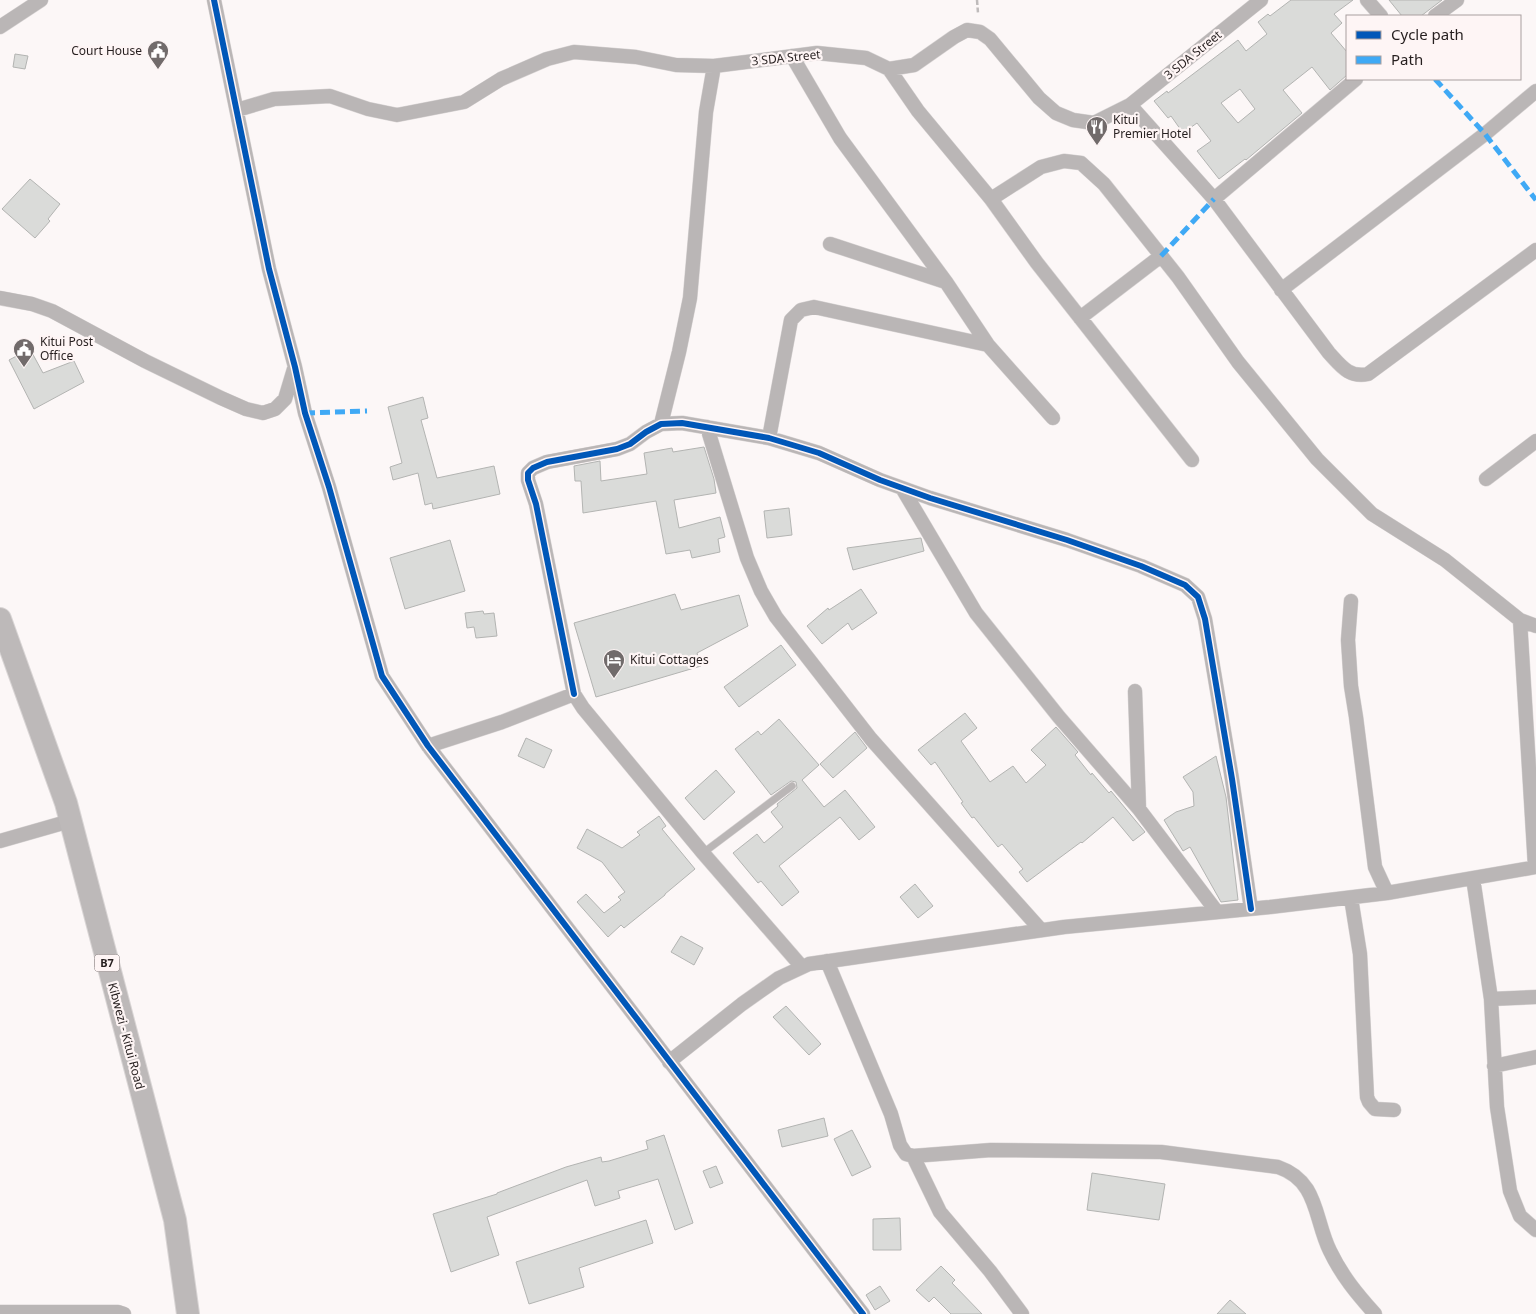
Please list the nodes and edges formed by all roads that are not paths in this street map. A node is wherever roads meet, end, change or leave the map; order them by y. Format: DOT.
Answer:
graph roads {
  1 [pos="41,0"];
  2 [pos="214,0"];
  3 [pos="1261,0"];
  4 [pos="1367,0"];
  5 [pos="1457,0"];
  6 [pos="1380,15"];
  7 [pos="1436,15"];
  8 [pos="0,27"];
  9 [pos="792,56"];
  10 [pos="714,66"];
  11 [pos="889,69"];
  12 [pos="1355,80"];
  13 [pos="1536,91"];
  14 [pos="1130,105"];
  15 [pos="237,110"];
  16 [pos="1214,198"];
  17 [pos="990,199"];
  18 [pos="830,244"];
  19 [pos="1536,250"];
  20 [pos="1161,256"];
  21 [pos="946,282"];
  22 [pos="1282,290"];
  23 [pos="0,298"];
  24 [pos="1080,318"];
  25 [pos="988,344"];
  26 [pos="295,367"];
  27 [pos="1053,418"];
  28 [pos="661,424"];
  29 [pos="707,427"];
  30 [pos="770,438"];
  31 [pos="1536,441"];
  32 [pos="1192,460"];
  33 [pos="1486,479"];
  34 [pos="902,488"];
  35 [pos="1351,601"];
  36 [pos="0,619"];
  37 [pos="1520,620"];
  38 [pos="1536,626"];
  39 [pos="1135,691"];
  40 [pos="574,694"];
  41 [pos="428,746"];
  42 [pos="792,786"];
  43 [pos="1139,808"];
  44 [pos="70,821"];
  45 [pos="0,841"];
  46 [pos="702,854"];
  47 [pos="1536,867"];
  48 [pos="1473,878"];
  49 [pos="1388,893"];
  50 [pos="1351,898"];
  51 [pos="1251,909"];
  52 [pos="1217,912"];
  53 [pos="1041,930"];
  54 [pos="827,961"];
  55 [pos="802,967"];
  56 [pos="1536,997"];
  57 [pos="1491,999"];
  58 [pos="1536,1057"];
  59 [pos="669,1062"];
  60 [pos="1494,1066"];
  61 [pos="1394,1110"];
  62 [pos="913,1156"];
  63 [pos="1536,1230"];
  64 [pos="0,1312"];
  65 [pos="124,1314"];
  66 [pos="188,1314"];
  67 [pos="862,1314"];
  68 [pos="1022,1314"];
  69 [pos="1375,1314"];
  1 -- 8 [label="street"];
  2 -- 15 [label="street"];
  3 -- 14 [label="street, 3 SDA Street"];
  4 -- 6 [label="street"];
  5 -- 7 [label="street"];
  9 -- 10 [label="street, 3 SDA Street"];
  9 -- 11 [label="street, 3 SDA Street"];
  9 -- 21 [label="street"];
  10 -- 15 [label="street, 3 SDA Street"];
  10 -- 28 [label="street"];
  11 -- 14 [label="street, 3 SDA Street"];
  11 -- 17 [label="street"];
  12 -- 16 [label="street"];
  13 -- 22 [label="street"];
  14 -- 16 [label="street"];
  15 -- 26 [label="street"];
  16 -- 22 [label="street"];
  17 -- 20 [label="street"];
  17 -- 24 [label="street"];
  18 -- 21 [label="street"];
  19 -- 22 [label="street"];
  20 -- 24 [label="street"];
  20 -- 37 [label="street"];
  21 -- 25 [label="street"];
  23 -- 26 [label="street"];
  24 -- 32 [label="street"];
  25 -- 27 [label="street"];
  25 -- 30 [label="street"];
  26 -- 41 [label="street"];
  28 -- 29 [label="street"];
  28 -- 40 [label="street"];
  29 -- 30 [label="street"];
  29 -- 53 [label="street"];
  30 -- 34 [label="street"];
  31 -- 33 [label="street"];
  34 -- 43 [label="street"];
  34 -- 51 [label="street"];
  35 -- 49 [label="street"];
  36 -- 44 [label="main road, Kibwezi - Kitui Road / B7"];
  37 -- 38 [label="street"];
  37 -- 47 [label="street"];
  39 -- 43 [label="street"];
  40 -- 41 [label="street"];
  40 -- 46 [label="street"];
  41 -- 59 [label="street"];
  42 -- 46 [label="lane"];
  43 -- 52 [label="street"];
  44 -- 45 [label="street"];
  44 -- 66 [label="main road, Kibwezi - Kitui Road / B7"];
  46 -- 55 [label="street"];
  47 -- 48 [label="street"];
  48 -- 49 [label="street"];
  48 -- 57 [label="street"];
  49 -- 50 [label="street"];
  50 -- 51 [label="street"];
  50 -- 61 [label="street"];
  51 -- 52 [label="street"];
  52 -- 53 [label="street"];
  53 -- 54 [label="street"];
  54 -- 55 [label="street"];
  54 -- 62 [label="street"];
  55 -- 59 [label="street"];
  56 -- 57 [label="street"];
  57 -- 60 [label="street"];
  58 -- 60 [label="street"];
  59 -- 67 [label="street"];
  60 -- 63 [label="street"];
  62 -- 68 [label="street"];
  62 -- 69 [label="street"];
  64 -- 65 [label="street"];
}
